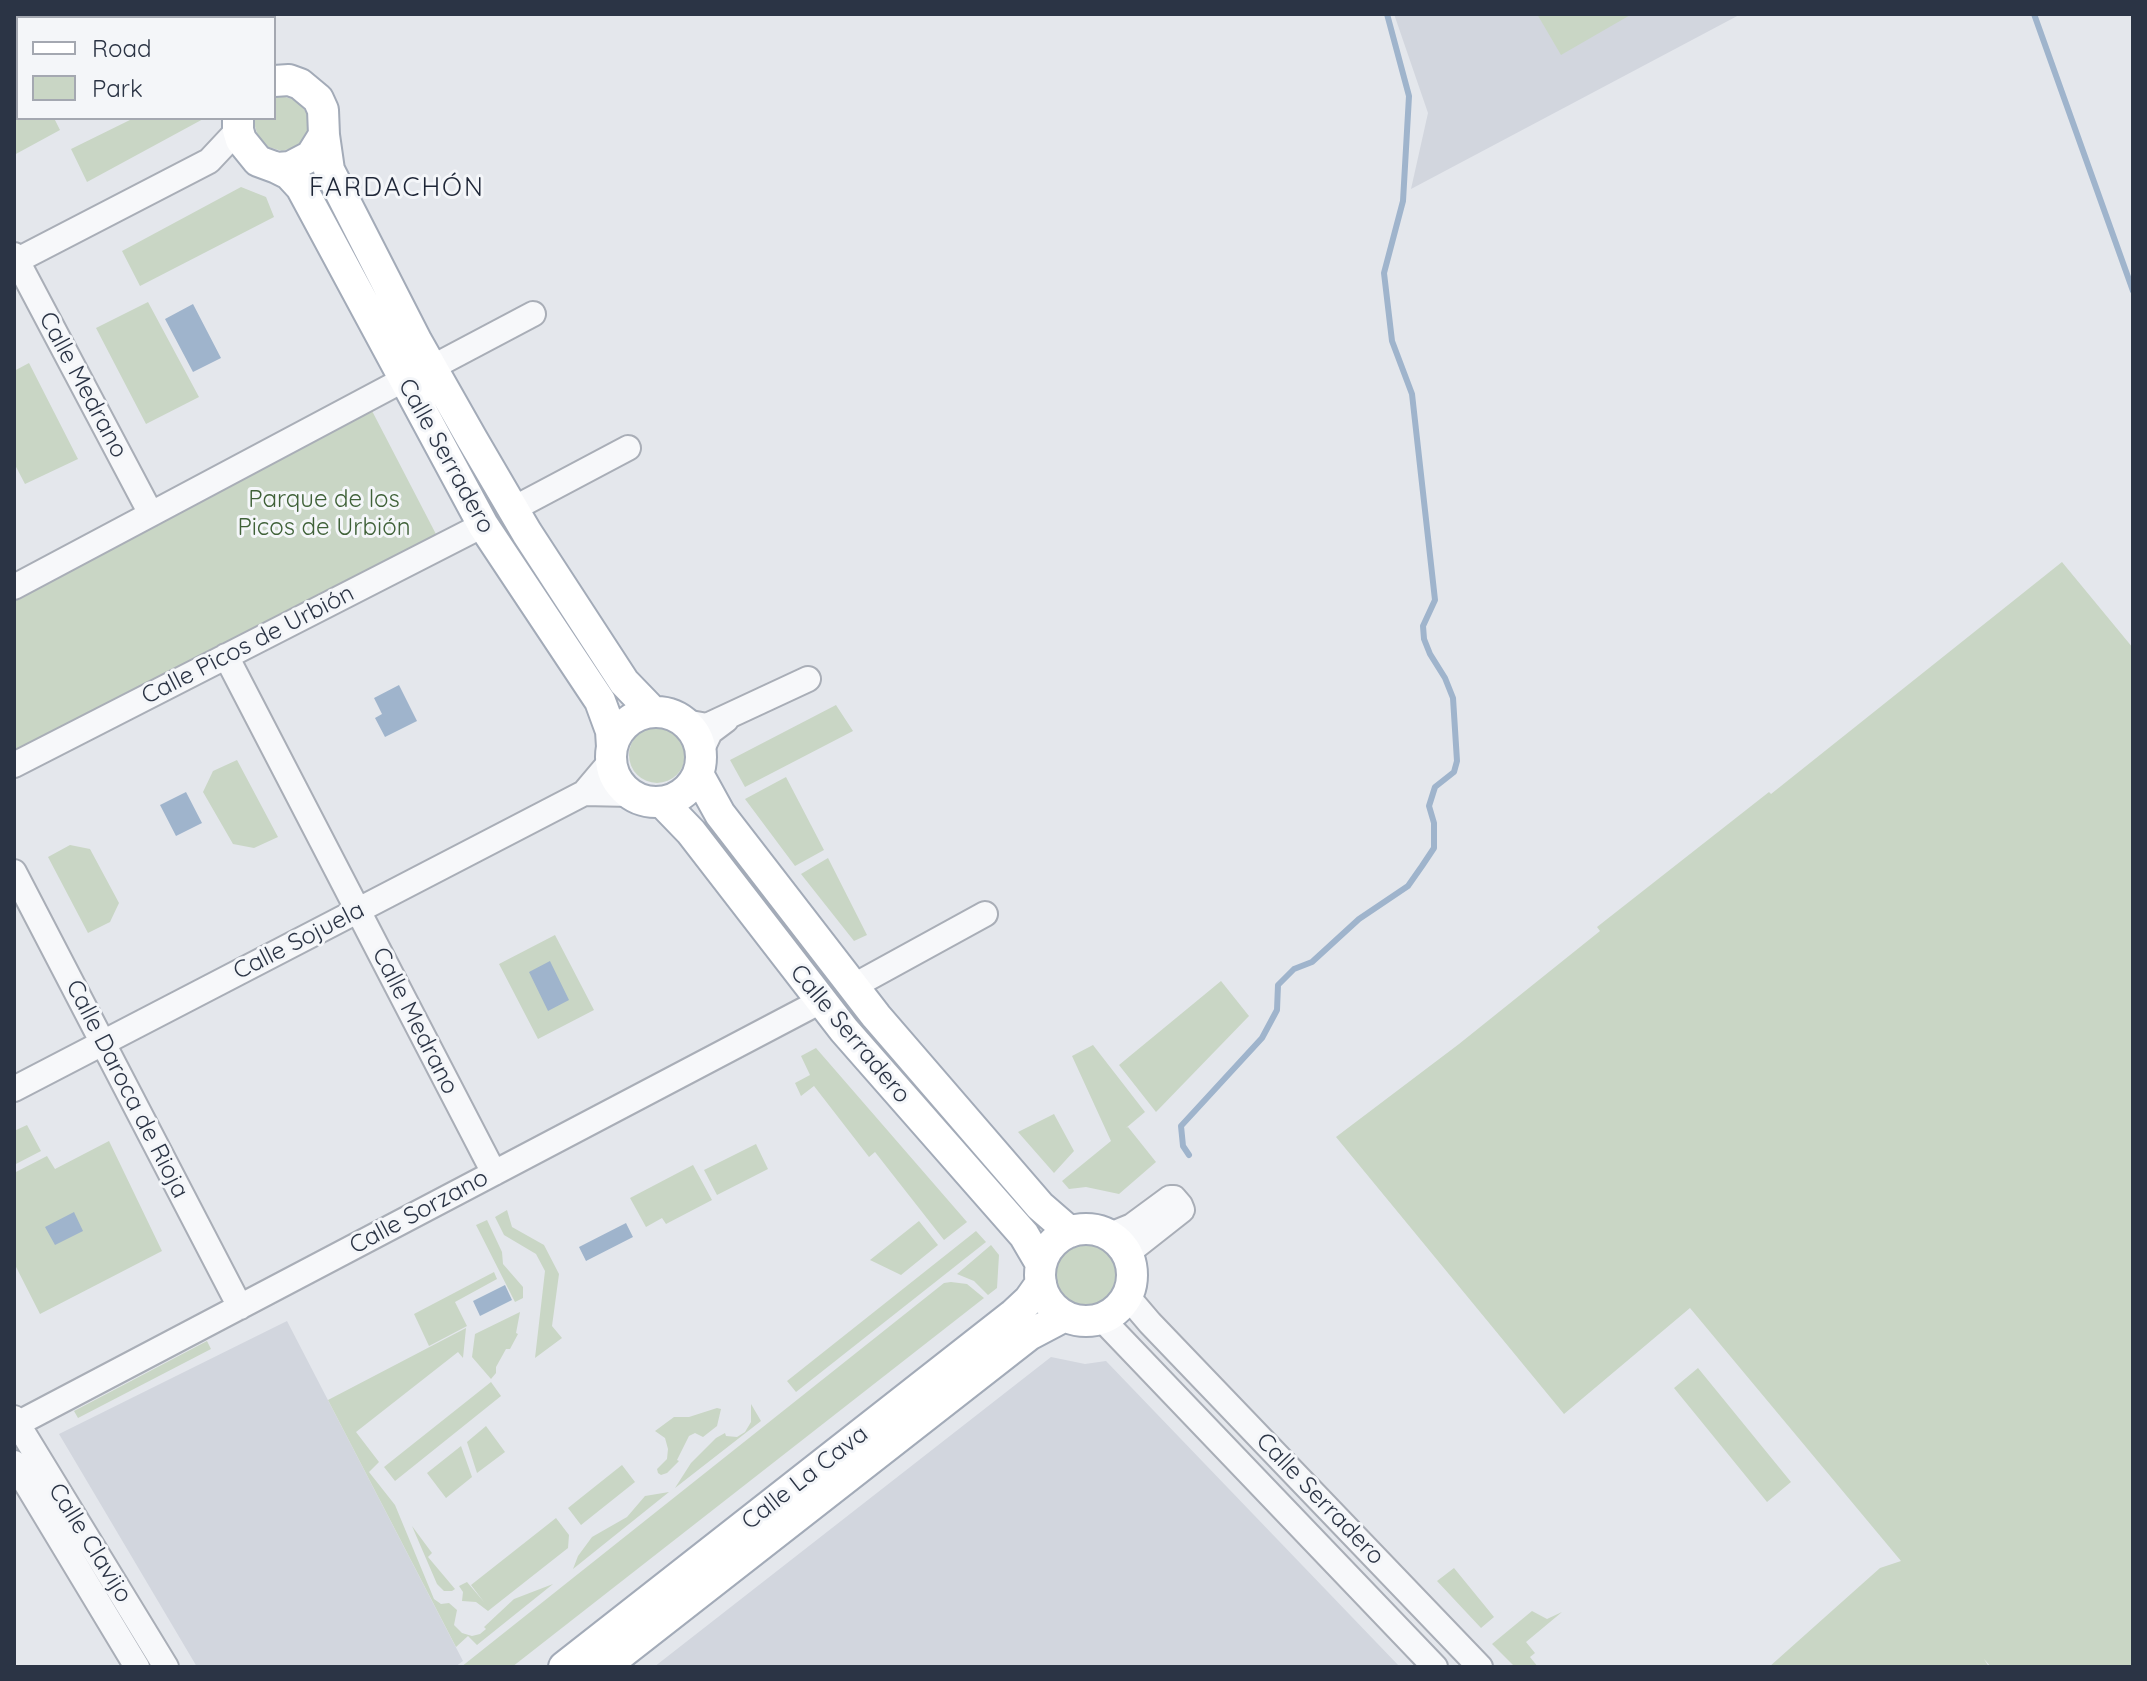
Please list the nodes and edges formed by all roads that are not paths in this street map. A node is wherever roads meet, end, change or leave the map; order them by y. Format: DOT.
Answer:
graph roads {
  1 [pos="276,78"];
  2 [pos="238,124"];
  3 [pos="324,135"];
  4 [pos="209,161"];
  5 [pos="266,163"];
  6 [pos="15,259"];
  7 [pos="533,314"];
  8 [pos="431,368"];
  9 [pos="403,380"];
  10 [pos="628,448"];
  11 [pos="513,509"];
  12 [pos="151,514"];
  13 [pos="483,525"];
  14 [pos="14,587"];
  15 [pos="226,656"];
  16 [pos="808,679"];
  17 [pos="653,712"];
  18 [pos="735,714"];
  19 [pos="685,722"];
  20 [pos="611,754"];
  21 [pos="699,762"];
  22 [pos="14,765"];
  23 [pos="584,793"];
  24 [pos="631,794"];
  25 [pos="662,802"];
  26 [pos="14,872"];
  27 [pos="358,911"];
  28 [pos="985,914"];
  29 [pos="852,987"];
  30 [pos="821,1001"];
  31 [pos="103,1043"];
  32 [pos="14,1089"];
  33 [pos="494,1173"];
  34 [pos="1070,1232"];
  35 [pos="1041,1274"];
  36 [pos="1127,1296"];
  37 [pos="240,1307"];
  38 [pos="1065,1316"];
  39 [pos="1101,1318"];
  40 [pos="16,1421"];
  41 [pos="14,1463"];
  42 [pos="137,1667"];
  43 [pos="166,1667"];
  44 [pos="564,1667"];
  45 [pos="604,1667"];
  46 [pos="1435,1667"];
  47 [pos="1480,1667"];
  1 -- 3 [label="main road, Calle Serradero"];
  2 -- 4 [label="street"];
  2 -- 5 [label="main road, Calle Serradero"];
  3 -- 5 [label="main road"];
  3 -- 8 [label="main road, Calle Serradero"];
  4 -- 5 [label="street"];
  4 -- 6 [label="street"];
  5 -- 9 [label="main road, Calle Serradero"];
  6 -- 12 [label="street, Calle Medrano"];
  7 -- 8 [label="street"];
  8 -- 11 [label="main road, Calle Serradero"];
  9 -- 12 [label="street"];
  9 -- 13 [label="main road, Calle Serradero"];
  10 -- 11 [label="street"];
  11 -- 17 [label="main road, Calle Serradero"];
  12 -- 14 [label="street"];
  13 -- 15 [label="street, Calle Picos de Urbión"];
  13 -- 20 [label="main road, Calle Serradero"];
  15 -- 22 [label="street, Calle Picos de Urbión"];
  15 -- 27 [label="street, Calle Medrano"];
  16 -- 18 [label="street"];
  17 -- 19 [label="main road"];
  17 -- 20 [label="main road"];
  18 -- 19 [label="street"];
  18 -- 21 [label="street"];
  19 -- 21 [label="main road"];
  20 -- 23 [label="street, Calle Sojuela"];
  20 -- 24 [label="main road"];
  21 -- 25 [label="main road"];
  21 -- 29 [label="main road, Calle Serradero"];
  23 -- 24 [label="street, Calle Sojuela"];
  23 -- 27 [label="street, Calle Sojuela"];
  24 -- 25 [label="main road"];
  25 -- 30 [label="main road, Calle Serradero"];
  26 -- 31 [label="street, Calle Daroca de Rioja"];
  27 -- 31 [label="street, Calle Sojuela"];
  27 -- 33 [label="street, Calle Medrano"];
  28 -- 29 [label="street"];
  29 -- 34 [label="main road, Calle Serradero"];
  30 -- 33 [label="street, Calle Sorzano"];
  30 -- 35 [label="main road, Calle Serradero"];
  31 -- 32 [label="street, Calle Sojuela"];
  31 -- 37 [label="street, Calle Daroca de Rioja"];
  33 -- 37 [label="street, Calle Sorzano"];
  34 -- 35 [label="main road"];
  34 -- 36 [label="main road"];
  35 -- 38 [label="main road"];
  35 -- 44 [label="main road, Calle La Cava"];
  36 -- 39 [label="main road"];
  36 -- 47 [label="street, Calle Serradero"];
  37 -- 40 [label="street, Calle Sorzano"];
  38 -- 39 [label="main road"];
  38 -- 45 [label="main road, Calle La Cava"];
  39 -- 46 [label="street, Calle Serradero"];
  40 -- 43 [label="street, Calle Clavijo"];
  41 -- 42 [label="street, Calle Clavijo"];
}
